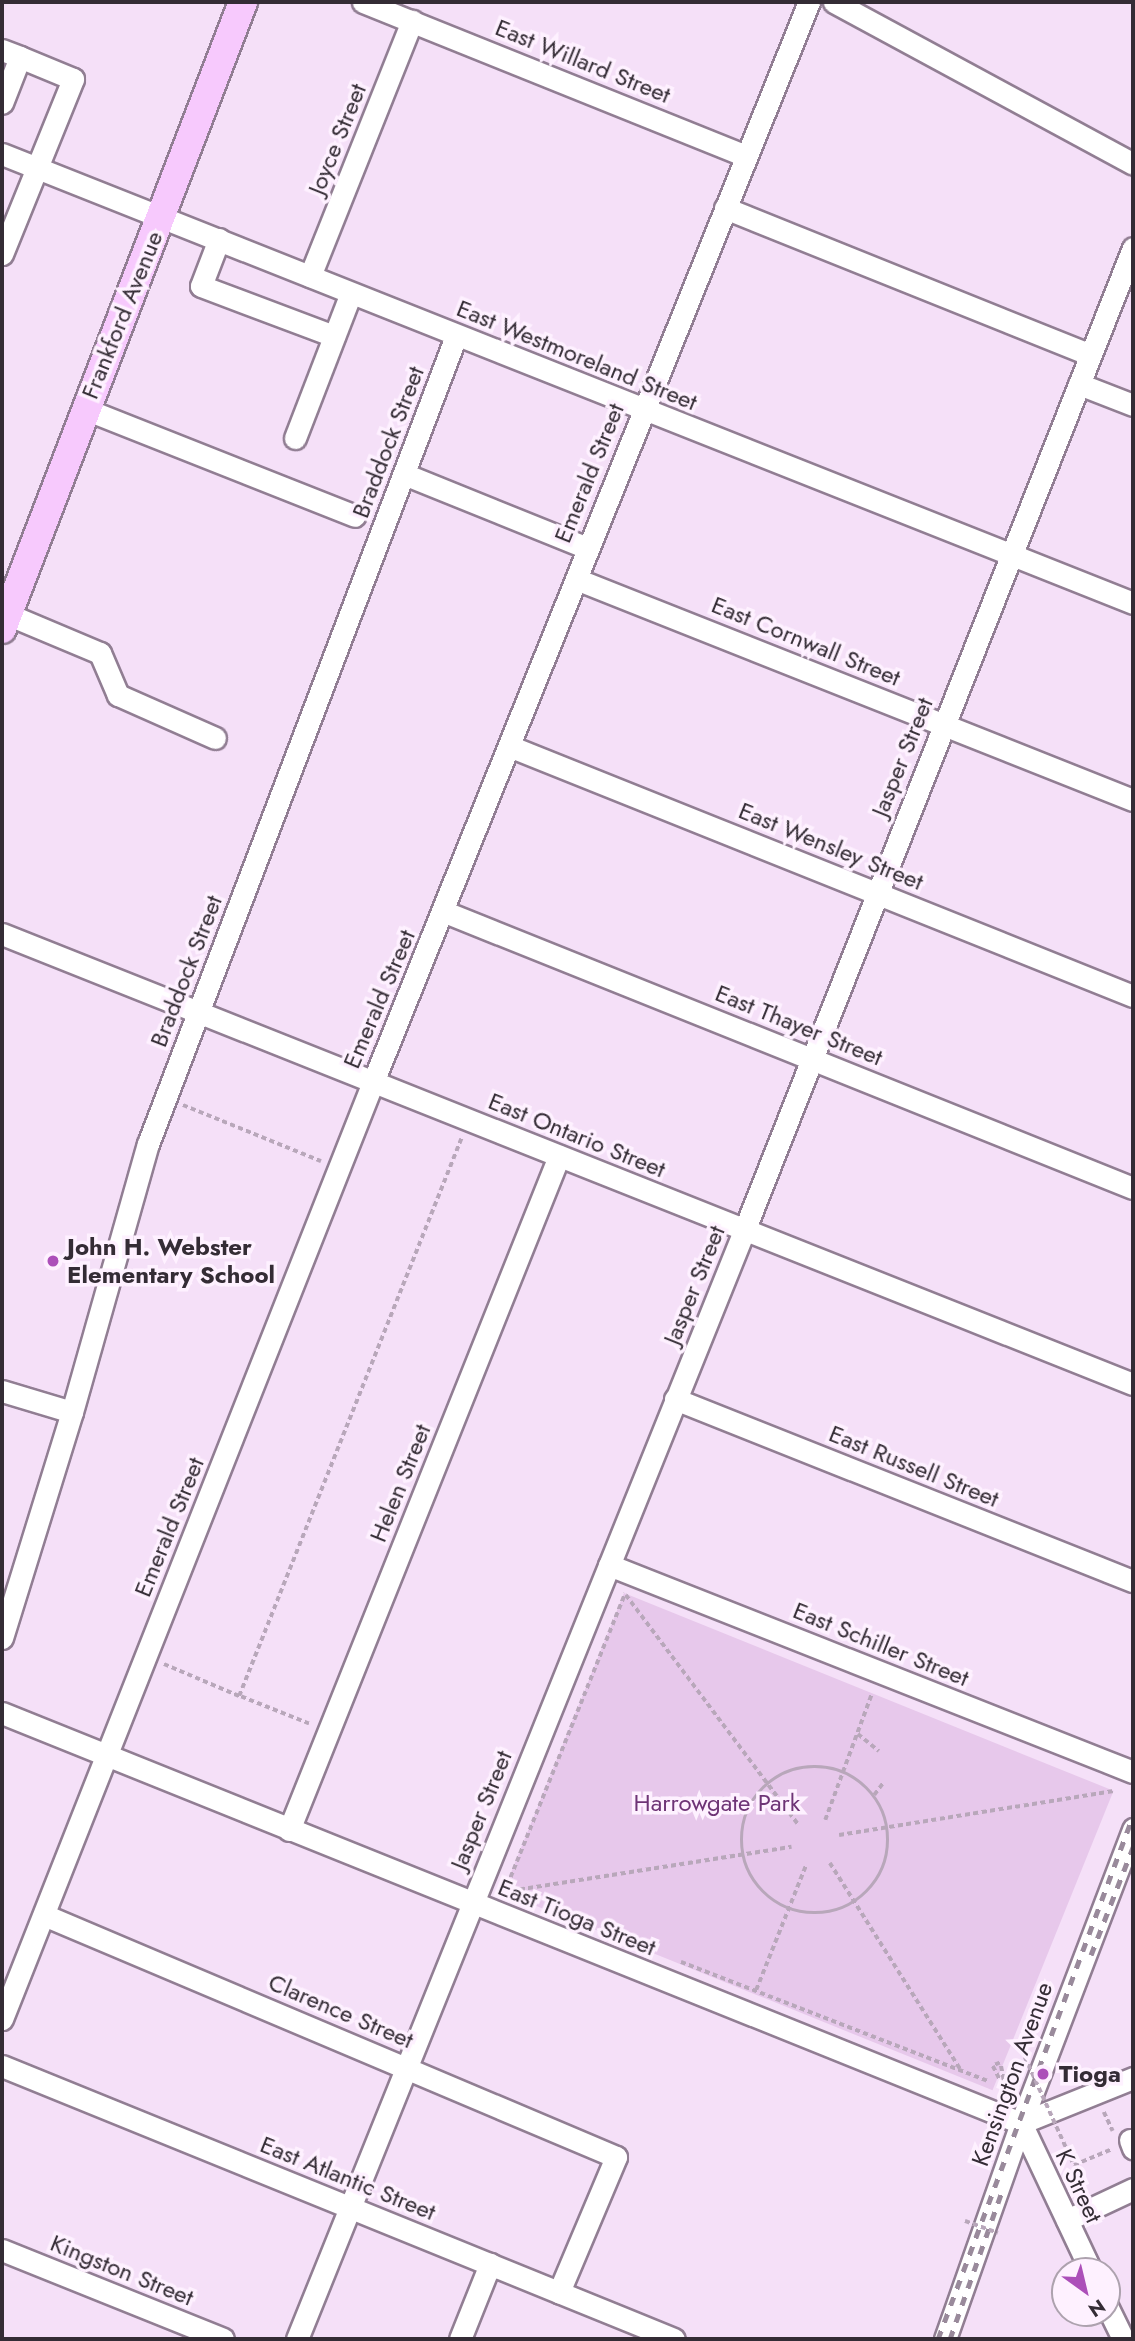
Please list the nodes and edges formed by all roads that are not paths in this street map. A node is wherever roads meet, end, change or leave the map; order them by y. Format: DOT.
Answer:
graph roads {
  1 [pos="243,2"];
  2 [pos="363,2"];
  3 [pos="809,2"];
  4 [pos="834,2"];
  5 [pos="412,21"];
  6 [pos="11,53"];
  7 [pos="2,103"];
  8 [pos="2,154"];
  9 [pos="744,155"];
  10 [pos="1133,164"];
  11 [pos="36,168"];
  12 [pos="724,208"];
  13 [pos="162,216"];
  14 [pos="219,239"];
  15 [pos="1133,248"];
  16 [pos="2,254"];
  17 [pos="310,276"];
  18 [pos="351,293"];
  19 [pos="334,336"];
  20 [pos="456,336"];
  21 [pos="1090,355"];
  22 [pos="1079,384"];
  23 [pos="1133,405"];
  24 [pos="85,409"];
  25 [pos="643,410"];
  26 [pos="295,438"];
  27 [pos="404,474"];
  28 [pos="355,516"];
  29 [pos="587,548"];
  30 [pos="1011,554"];
  31 [pos="576,579"];
  32 [pos="1133,603"];
  33 [pos="5,621"];
  34 [pos="945,724"];
  35 [pos="215,738"];
  36 [pos="509,746"];
  37 [pos="1133,800"];
  38 [pos="875,892"];
  39 [pos="445,912"];
  40 [pos="2,934"];
  41 [pos="1133,996"];
  42 [pos="198,1013"];
  43 [pos="811,1058"];
  44 [pos="373,1082"];
  45 [pos="559,1156"];
  46 [pos="1133,1188"];
  47 [pos="744,1231"];
  48 [pos="1133,1384"];
  49 [pos="2,1391"];
  50 [pos="676,1399"];
  51 [pos="72,1412"];
  52 [pos="609,1565"];
  53 [pos="1133,1581"];
  54 [pos="2,1638"];
  55 [pos="2,1713"];
  56 [pos="106,1755"];
  57 [pos="1133,1772"];
  58 [pos="1133,1829"];
  59 [pos="289,1830"];
  60 [pos="471,1903"];
  61 [pos="44,1915"];
  62 [pos="2,2019"];
  63 [pos="2,2066"];
  64 [pos="405,2067"];
  65 [pos="1133,2078"];
  66 [pos="1021,2123"];
  67 [pos="1133,2189"];
  68 [pos="349,2207"];
  69 [pos="1067,2220"];
  70 [pos="2,2250"];
  71 [pos="1084,2257"];
  72 [pos="490,2264"];
  73 [pos="559,2292"];
  74 [pos="223,2339"];
  75 [pos="297,2339"];
  76 [pos="460,2339"];
  77 [pos="674,2339"];
  78 [pos="944,2339"];
  1 -- 13 [label="main road, Frankford Avenue"];
  2 -- 5 [label="street, East Willard Street"];
  3 -- 9 [label="street, Emerald Street"];
  4 -- 10 [label="street"];
  5 -- 9 [label="street, East Willard Street"];
  5 -- 17 [label="street, Joyce Street"];
  6 -- 7 [label="street"];
  6 -- 11 [label="street"];
  8 -- 11 [label="street, East Westmoreland Street"];
  9 -- 12 [label="street, Emerald Street"];
  11 -- 13 [label="street, East Westmoreland Street"];
  11 -- 16 [label="street"];
  12 -- 21 [label="street"];
  12 -- 25 [label="street, Emerald Street"];
  13 -- 14 [label="street, East Westmoreland Street"];
  13 -- 24 [label="main road, Frankford Avenue"];
  14 -- 17 [label="street, East Westmoreland Street"];
  14 -- 19 [label="street"];
  15 -- 21 [label="street, Jasper Street"];
  17 -- 18 [label="street, East Westmoreland Street"];
  18 -- 19 [label="street"];
  18 -- 20 [label="street, East Westmoreland Street"];
  19 -- 26 [label="street"];
  20 -- 25 [label="street, East Westmoreland Street"];
  20 -- 27 [label="street, Braddock Street"];
  21 -- 22 [label="street, Jasper Street"];
  22 -- 23 [label="street"];
  22 -- 30 [label="street, Jasper Street"];
  24 -- 28 [label="street"];
  24 -- 33 [label="main road, Frankford Avenue"];
  25 -- 29 [label="street, Emerald Street"];
  25 -- 30 [label="street, East Westmoreland Street"];
  27 -- 29 [label="street"];
  27 -- 42 [label="street, Braddock Street"];
  29 -- 31 [label="street, Emerald Street"];
  30 -- 32 [label="street, East Westmoreland Street"];
  30 -- 34 [label="street, Jasper Street"];
  31 -- 34 [label="street, East Cornwall Street"];
  31 -- 36 [label="street, Emerald Street"];
  33 -- 35 [label="street"];
  34 -- 37 [label="street, East Cornwall Street"];
  34 -- 38 [label="street, Jasper Street"];
  36 -- 38 [label="street, East Wensley Street"];
  36 -- 39 [label="street, Emerald Street"];
  38 -- 41 [label="street, East Wensley Street"];
  38 -- 43 [label="street, Jasper Street"];
  39 -- 43 [label="street, East Thayer Street"];
  39 -- 44 [label="street, Emerald Street"];
  40 -- 42 [label="street, East Ontario Street"];
  42 -- 44 [label="street, East Ontario Street"];
  42 -- 51 [label="street, Braddock Street"];
  43 -- 46 [label="street, East Thayer Street"];
  43 -- 47 [label="street, Jasper Street"];
  44 -- 45 [label="street, East Ontario Street"];
  44 -- 56 [label="street, Emerald Street"];
  45 -- 47 [label="street, East Ontario Street"];
  45 -- 59 [label="street, Helen Street"];
  47 -- 48 [label="street, East Ontario Street"];
  47 -- 50 [label="street, Jasper Street"];
  49 -- 51 [label="street"];
  50 -- 52 [label="street, Jasper Street"];
  50 -- 53 [label="street, East Russell Street"];
  51 -- 54 [label="street, Braddock Street"];
  52 -- 57 [label="street, East Schiller Street"];
  52 -- 60 [label="street, Jasper Street"];
  55 -- 56 [label="street, East Tioga Street"];
  56 -- 59 [label="street, East Tioga Street"];
  56 -- 61 [label="street, Emerald Street"];
  58 -- 66 [label="street, Kensington Avenue"];
  59 -- 60 [label="street, East Tioga Street"];
  60 -- 64 [label="street, Jasper Street"];
  60 -- 66 [label="street, East Tioga Street"];
  61 -- 62 [label="street, Emerald Street"];
  61 -- 64 [label="street, Clarence Street"];
  63 -- 68 [label="street, East Atlantic Street"];
  64 -- 68 [label="street, Jasper Street"];
  64 -- 73 [label="street, Clarence Street"];
  65 -- 66 [label="street"];
  66 -- 69 [label="street, K Street"];
  66 -- 78 [label="street, Kensington Avenue"];
  67 -- 69 [label="street"];
  68 -- 72 [label="street, East Atlantic Street"];
  68 -- 75 [label="street, Jasper Street"];
  69 -- 71 [label="street, K Street"];
  70 -- 74 [label="street, Kingston Street"];
  72 -- 73 [label="street, East Atlantic Street"];
  72 -- 76 [label="street"];
  73 -- 77 [label="street, East Atlantic Street"];
}
